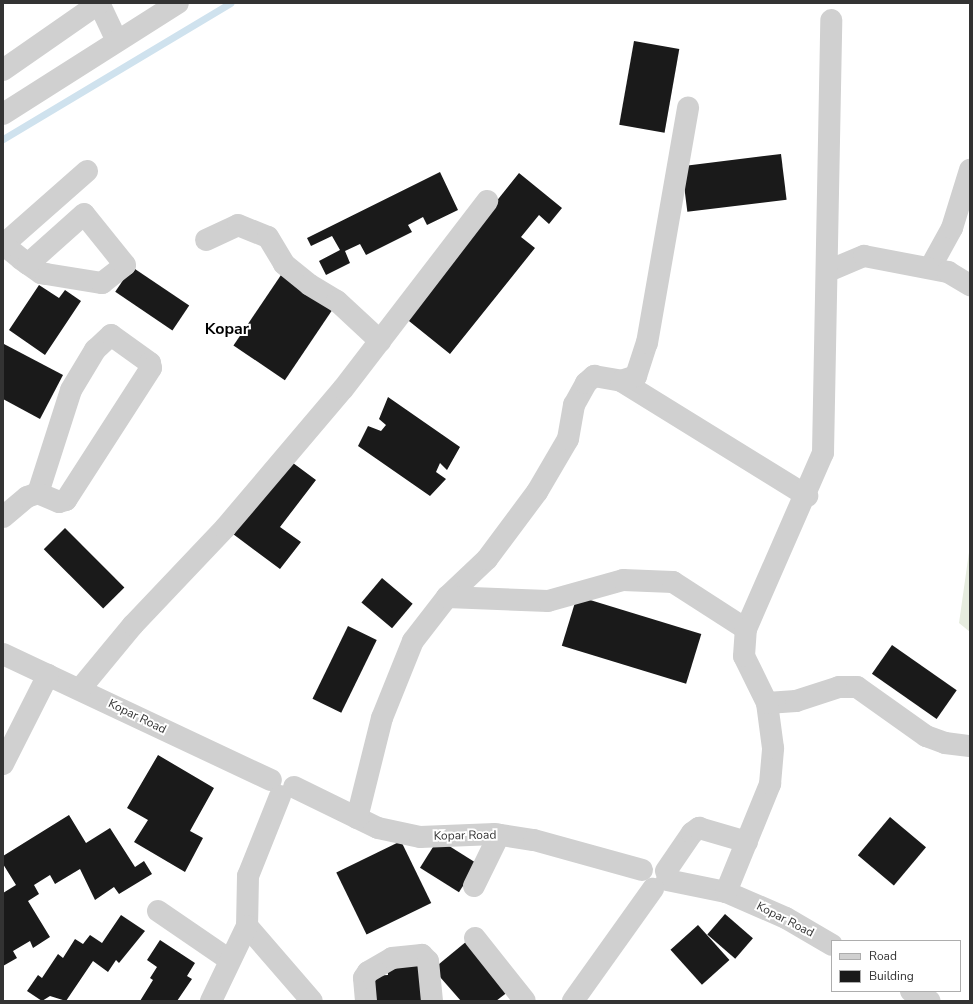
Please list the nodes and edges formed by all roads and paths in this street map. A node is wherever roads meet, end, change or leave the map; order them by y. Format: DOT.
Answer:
graph roads {
  1 [pos="178,3"];
  2 [pos="98,4"];
  3 [pos="831,20"];
  4 [pos="117,41"];
  5 [pos="3,70"];
  6 [pos="688,108"];
  7 [pos="3,114"];
  8 [pos="970,170"];
  9 [pos="88,171"];
  10 [pos="58,197"];
  11 [pos="487,201"];
  12 [pos="77,218"];
  13 [pos="206,240"];
  14 [pos="3,245"];
  15 [pos="28,264"];
  16 [pos="930,268"];
  17 [pos="828,271"];
  18 [pos="970,285"];
  19 [pos="380,341"];
  20 [pos="622,382"];
  21 [pos="38,493"];
  22 [pos="807,496"];
  23 [pos="3,517"];
  24 [pos="447,597"];
  25 [pos="746,629"];
  26 [pos="3,654"];
  27 [pos="48,675"];
  28 [pos="80,690"];
  29 [pos="767,704"];
  30 [pos="970,746"];
  31 [pos="3,764"];
  32 [pos="282,788"];
  33 [pos="357,818"];
  34 [pos="499,835"];
  35 [pos="747,842"];
  36 [pos="662,880"];
  37 [pos="474,886"];
  38 [pos="726,892"];
  39 [pos="158,911"];
  40 [pos="247,926"];
  41 [pos="475,938"];
  42 [pos="831,944"];
  43 [pos="228,960"];
  44 [pos="913,992"];
  45 [pos="211,1001"];
  46 [pos="312,1001"];
  47 [pos="366,1001"];
  48 [pos="432,1001"];
  49 [pos="525,1001"];
  50 [pos="573,1001"];
  51 [pos="930,1001"];
  1 -- 4 [label="street"];
  2 -- 4 [label="street"];
  2 -- 5 [label="street"];
  3 -- 17 [label="street"];
  4 -- 7 [label="street"];
  6 -- 20 [label="street"];
  8 -- 16 [label="street"];
  9 -- 10 [label="street"];
  10 -- 12 [label="street"];
  10 -- 14 [label="street"];
  11 -- 19 [label="street"];
  12 -- 15 [label="street"];
  12 -- 15 [label="street"];
  13 -- 19 [label="street"];
  14 -- 15 [label="street"];
  16 -- 17 [label="street"];
  16 -- 18 [label="street"];
  17 -- 22 [label="street"];
  19 -- 28 [label="street"];
  20 -- 22 [label="street"];
  20 -- 24 [label="street"];
  21 -- 21 [label="street"];
  21 -- 23 [label="street"];
  22 -- 25 [label="street"];
  24 -- 25 [label="street"];
  24 -- 33 [label="street"];
  25 -- 29 [label="street"];
  26 -- 27 [label="street, Kopar Road"];
  27 -- 28 [label="street, Kopar Road"];
  27 -- 31 [label="street"];
  28 -- 32 [label="street, Kopar Road"];
  29 -- 30 [label="street"];
  29 -- 35 [label="street"];
  32 -- 33 [label="street, Kopar Road"];
  32 -- 40 [label="street"];
  33 -- 34 [label="street, Kopar Road"];
  34 -- 36 [label="street, Kopar Road"];
  34 -- 37 [label="street"];
  35 -- 36 [label="street"];
  35 -- 38 [label="street"];
  36 -- 38 [label="street, Kopar Road"];
  36 -- 50 [label="street"];
  38 -- 42 [label="street, Kopar Road"];
  39 -- 43 [label="street"];
  40 -- 43 [label="street"];
  40 -- 46 [label="street"];
  41 -- 49 [label="street"];
  43 -- 45 [label="street"];
  44 -- 51 [label="street"];
  47 -- 48 [label="street"];
}
